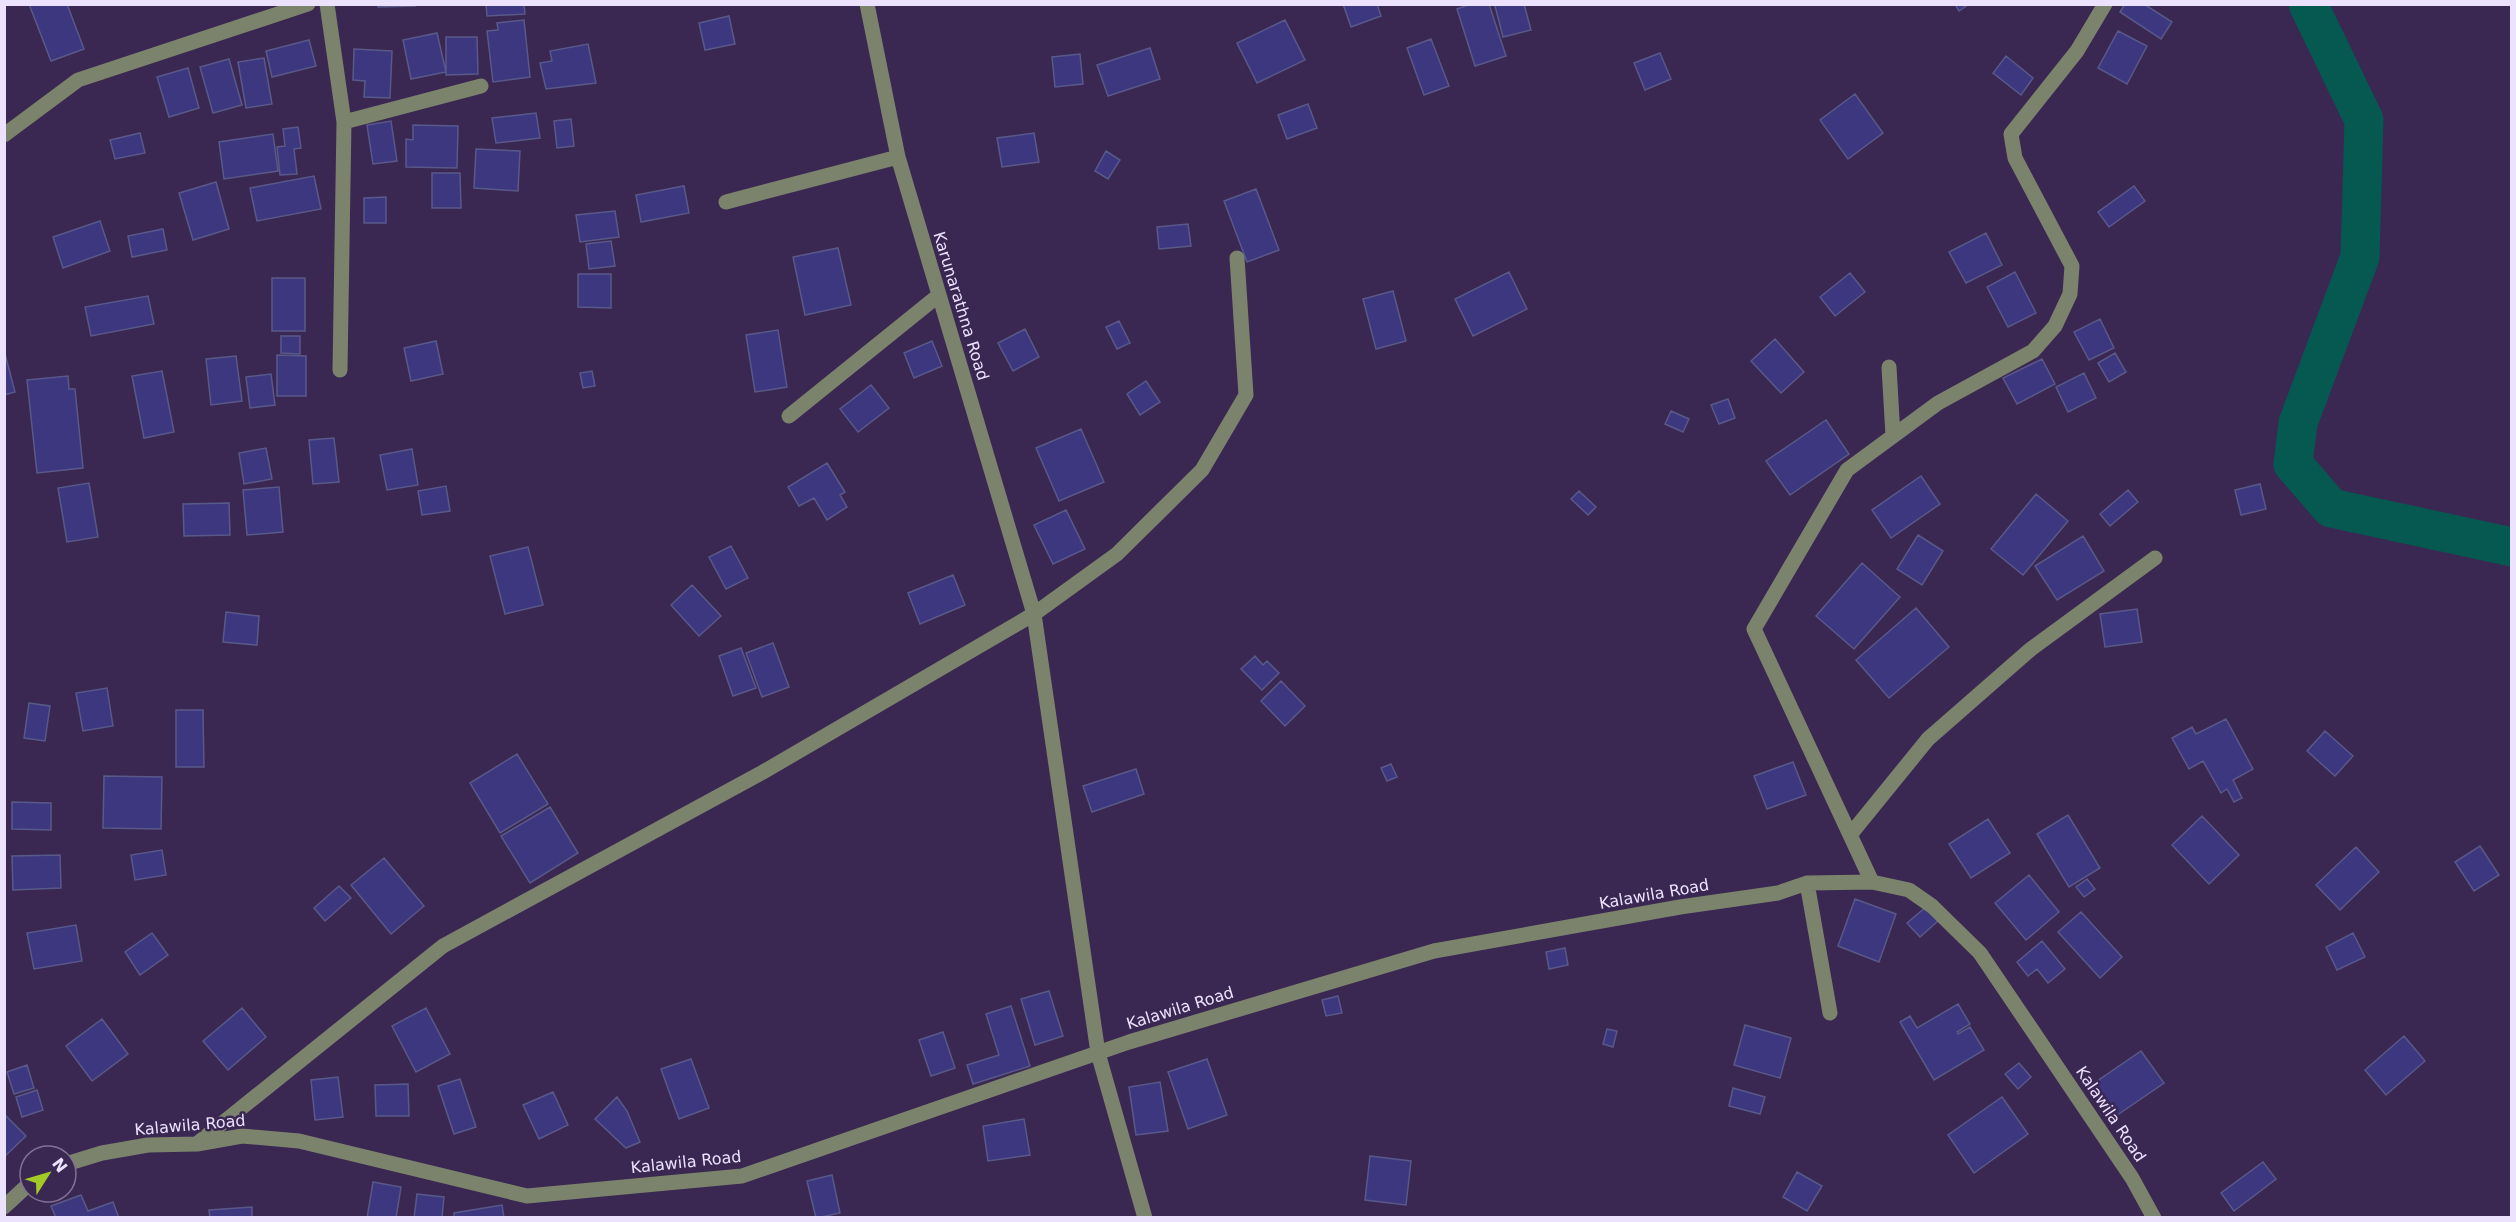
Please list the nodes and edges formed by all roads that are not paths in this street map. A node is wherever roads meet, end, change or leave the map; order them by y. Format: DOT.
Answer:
graph roads {
  1 [pos="308,4"];
  2 [pos="327,4"];
  3 [pos="867,4"];
  4 [pos="2105,4"];
  5 [pos="481,86"];
  6 [pos="344,122"];
  7 [pos="4,135"];
  8 [pos="898,157"];
  9 [pos="726,202"];
  10 [pos="1237,258"];
  11 [pos="939,295"];
  12 [pos="1889,367"];
  13 [pos="340,370"];
  14 [pos="789,416"];
  15 [pos="1893,436"];
  16 [pos="2155,558"];
  17 [pos="1034,614"];
  18 [pos="1850,835"];
  19 [pos="1872,882"];
  20 [pos="1807,884"];
  21 [pos="1830,1012"];
  22 [pos="1098,1053"];
  23 [pos="197,1144"];
  24 [pos="78,1160"];
  25 [pos="18,1195"];
  26 [pos="4,1208"];
  27 [pos="1145,1218"];
  28 [pos="2154,1218"];
  1 -- 7 [label="street"];
  2 -- 6 [label="street"];
  3 -- 8 [label="street, Karunarathna Road"];
  4 -- 15 [label="street"];
  5 -- 6 [label="street"];
  6 -- 13 [label="street"];
  8 -- 9 [label="street"];
  8 -- 11 [label="street, Karunarathna Road"];
  10 -- 17 [label="street"];
  11 -- 14 [label="street"];
  11 -- 17 [label="street, Karunarathna Road"];
  12 -- 15 [label="street"];
  15 -- 18 [label="street"];
  16 -- 18 [label="street"];
  17 -- 22 [label="street, Karunarathna Road"];
  17 -- 23 [label="street"];
  18 -- 19 [label="street"];
  19 -- 20 [label="street, Kalawila Road"];
  19 -- 28 [label="street, Kalawila Road"];
  20 -- 21 [label="street"];
  20 -- 22 [label="street, Kalawila Road"];
  22 -- 23 [label="street, Kalawila Road"];
  22 -- 27 [label="street, Karunarathna Road"];
  23 -- 24 [label="street, Kalawila Road"];
  25 -- 26 [label="street"];
}
